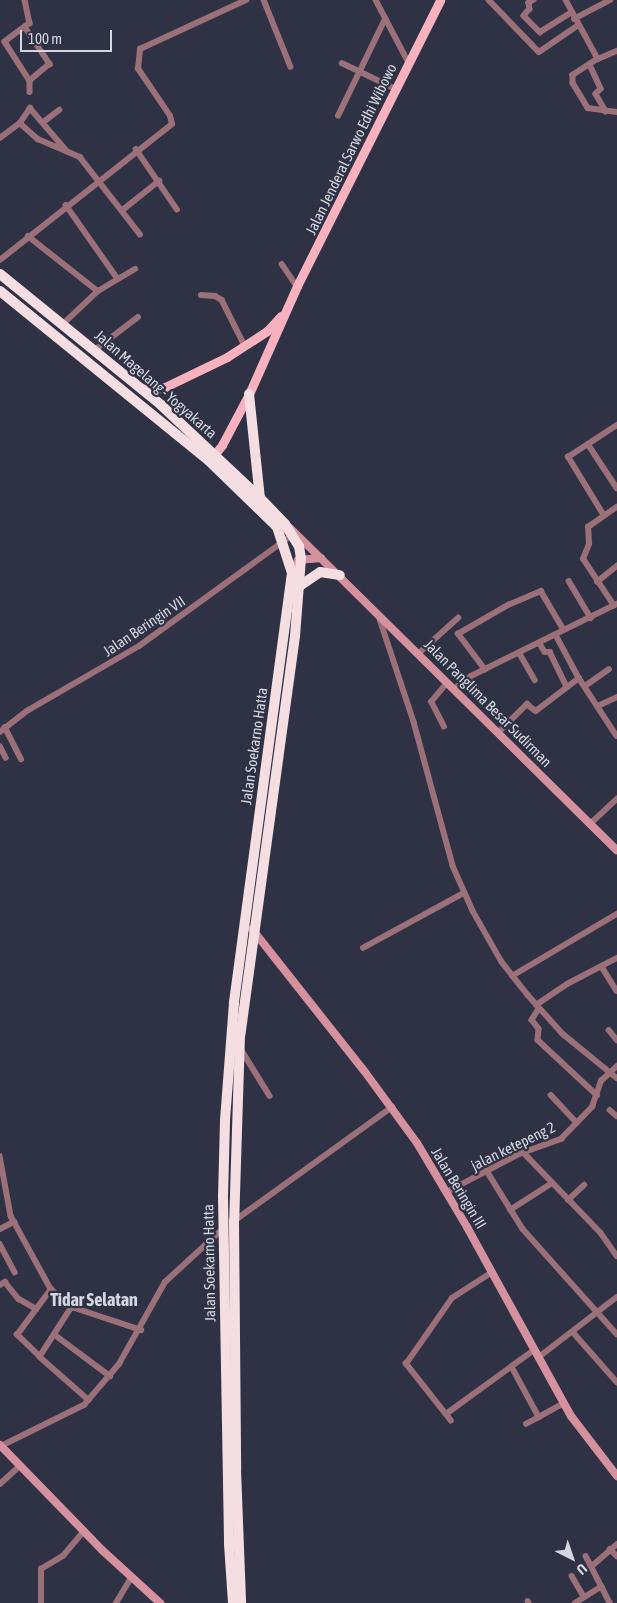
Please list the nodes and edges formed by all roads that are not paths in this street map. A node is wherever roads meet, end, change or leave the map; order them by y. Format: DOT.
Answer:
graph roads {
  1 [pos="25,0"];
  2 [pos="246,0"];
  3 [pos="264,0"];
  4 [pos="376,0"];
  5 [pos="440,0"];
  6 [pos="489,0"];
  7 [pos="534,0"];
  8 [pos="566,0"];
  9 [pos="610,0"];
  10 [pos="571,13"];
  11 [pos="574,19"];
  12 [pos="385,20"];
  13 [pos="577,26"];
  14 [pos="25,27"];
  15 [pos="2,43"];
  16 [pos="617,51"];
  17 [pos="598,59"];
  18 [pos="342,63"];
  19 [pos="409,63"];
  20 [pos="590,65"];
  21 [pos="291,67"];
  22 [pos="359,71"];
  23 [pos="30,81"];
  24 [pos="396,89"];
  25 [pos="30,92"];
  26 [pos="59,110"];
  27 [pos="606,111"];
  28 [pos="617,112"];
  29 [pos="338,116"];
  30 [pos="44,121"];
  31 [pos="20,123"];
  32 [pos="0,138"];
  33 [pos="136,149"];
  34 [pos="65,150"];
  35 [pos="99,178"];
  36 [pos="159,181"];
  37 [pos="66,205"];
  38 [pos="124,209"];
  39 [pos="177,209"];
  40 [pos="140,234"];
  41 [pos="28,236"];
  42 [pos="0,260"];
  43 [pos="282,264"];
  44 [pos="135,268"];
  45 [pos="0,274"];
  46 [pos="118,279"];
  47 [pos="298,286"];
  48 [pos="0,291"];
  49 [pos="98,291"];
  50 [pos="201,295"];
  51 [pos="286,310"];
  52 [pos="138,317"];
  53 [pos="63,324"];
  54 [pos="249,343"];
  55 [pos="95,350"];
  56 [pos="270,350"];
  57 [pos="138,386"];
  58 [pos="165,387"];
  59 [pos="249,394"];
  60 [pos="154,399"];
  61 [pos="159,419"];
  62 [pos="617,425"];
  63 [pos="588,444"];
  64 [pos="212,458"];
  65 [pos="617,488"];
  66 [pos="260,498"];
  67 [pos="617,507"];
  68 [pos="604,516"];
  69 [pos="281,525"];
  70 [pos="290,536"];
  71 [pos="299,546"];
  72 [pos="301,558"];
  73 [pos="321,558"];
  74 [pos="617,566"];
  75 [pos="292,572"];
  76 [pos="340,575"];
  77 [pos="569,581"];
  78 [pos="597,582"];
  79 [pos="301,585"];
  80 [pos="616,605"];
  81 [pos="378,614"];
  82 [pos="458,618"];
  83 [pos="591,618"];
  84 [pos="564,630"];
  85 [pos="556,635"];
  86 [pos="540,644"];
  87 [pos="418,654"];
  88 [pos="520,654"];
  89 [pos="609,669"];
  90 [pos="484,670"];
  91 [pos="579,678"];
  92 [pos="535,680"];
  93 [pos="447,683"];
  94 [pos="584,686"];
  95 [pos="567,687"];
  96 [pos="454,689"];
  97 [pos="617,697"];
  98 [pos="598,706"];
  99 [pos="279,716"];
  100 [pos="5,727"];
  101 [pos="444,727"];
  102 [pos="0,732"];
  103 [pos="498,733"];
  104 [pos="617,736"];
  105 [pos="0,746"];
  106 [pos="6,758"];
  107 [pos="21,759"];
  108 [pos="617,798"];
  109 [pos="590,824"];
  110 [pos="617,850"];
  111 [pos="464,893"];
  112 [pos="617,914"];
  113 [pos="249,926"];
  114 [pos="363,948"];
  115 [pos="617,958"];
  116 [pos="602,967"];
  117 [pos="512,976"];
  118 [pos="617,991"];
  119 [pos="537,1007"];
  120 [pos="609,1030"];
  121 [pos="617,1040"];
  122 [pos="240,1047"];
  123 [pos="617,1066"];
  124 [pos="609,1072"];
  125 [pos="617,1078"];
  126 [pos="551,1094"];
  127 [pos="596,1095"];
  128 [pos="270,1096"];
  129 [pos="392,1107"];
  130 [pos="610,1110"];
  131 [pos="617,1116"];
  132 [pos="577,1123"];
  133 [pos="524,1153"];
  134 [pos="0,1156"];
  135 [pos="487,1171"];
  136 [pos="552,1183"];
  137 [pos="584,1185"];
  138 [pos="447,1192"];
  139 [pos="3,1194"];
  140 [pos="568,1200"];
  141 [pos="510,1210"];
  142 [pos="234,1221"];
  143 [pos="14,1222"];
  144 [pos="224,1228"];
  145 [pos="0,1230"];
  146 [pos="0,1244"];
  147 [pos="617,1256"];
  148 [pos="15,1272"];
  149 [pos="491,1273"];
  150 [pos="0,1285"];
  151 [pos="51,1289"];
  152 [pos="617,1297"];
  153 [pos="72,1307"];
  154 [pos="36,1309"];
  155 [pos="598,1314"];
  156 [pos="140,1330"];
  157 [pos="574,1332"];
  158 [pos="617,1334"];
  159 [pos="55,1335"];
  160 [pos="534,1350"];
  161 [pos="40,1357"];
  162 [pos="539,1357"];
  163 [pos="512,1367"];
  164 [pos="110,1376"];
  165 [pos="617,1382"];
  166 [pos="89,1400"];
  167 [pos="564,1403"];
  168 [pos="446,1414"];
  169 [pos="539,1417"];
  170 [pos="451,1421"];
  171 [pos="526,1424"];
  172 [pos="1,1446"];
  173 [pos="20,1466"];
  174 [pos="617,1476"];
  175 [pos="0,1484"];
  176 [pos="84,1531"];
  177 [pos="617,1544"];
  178 [pos="610,1549"];
  179 [pos="586,1556"];
  180 [pos="617,1556"];
  181 [pos="592,1566"];
  182 [pos="236,1575"];
  183 [pos="572,1576"];
  184 [pos="131,1578"];
  185 [pos="601,1587"];
  186 [pos="584,1596"];
  187 [pos="41,1603"];
  188 [pos="116,1603"];
  189 [pos="160,1603"];
  190 [pos="233,1603"];
  191 [pos="242,1603"];
  192 [pos="575,1603"];
  193 [pos="610,1603"];
  1 -- 14 [label="street"];
  2 -- 33 [label="street"];
  3 -- 21 [label="street"];
  4 -- 12 [label="street"];
  5 -- 19 [label="main road, Jalan Jenderal Sarwo Edhi Wibowo"];
  6 -- 13 [label="street"];
  7 -- 10 [label="street"];
  8 -- 10 [label="street"];
  9 -- 11 [label="street"];
  10 -- 11 [label="street"];
  11 -- 13 [label="street"];
  12 -- 19 [label="street"];
  12 -- 22 [label="street"];
  13 -- 17 [label="street"];
  14 -- 15 [label="street"];
  14 -- 23 [label="street"];
  15 -- 23 [label="street"];
  16 -- 17 [label="street"];
  17 -- 20 [label="street"];
  18 -- 22 [label="street"];
  19 -- 24 [label="main road, Jalan Jenderal Sarwo Edhi Wibowo"];
  20 -- 27 [label="street"];
  20 -- 27 [label="street"];
  22 -- 24 [label="street"];
  22 -- 29 [label="street"];
  23 -- 25 [label="street"];
  24 -- 47 [label="main road, Jalan Jenderal Sarwo Edhi Wibowo"];
  26 -- 30 [label="street"];
  27 -- 28 [label="street"];
  30 -- 31 [label="street"];
  30 -- 34 [label="street"];
  31 -- 32 [label="street"];
  31 -- 34 [label="street"];
  33 -- 35 [label="street"];
  33 -- 36 [label="street"];
  34 -- 35 [label="street"];
  35 -- 37 [label="street"];
  35 -- 38 [label="street"];
  36 -- 38 [label="street"];
  36 -- 39 [label="street"];
  37 -- 41 [label="street"];
  37 -- 46 [label="street"];
  38 -- 40 [label="street"];
  41 -- 42 [label="street"];
  41 -- 49 [label="street"];
  43 -- 47 [label="street"];
  44 -- 46 [label="street"];
  45 -- 53 [label="highway, Jalan Magelang - Yogyakarta"];
  46 -- 49 [label="street"];
  47 -- 51 [label="main road, Jalan Jenderal Sarwo Edhi Wibowo"];
  48 -- 61 [label="highway, Jalan Magelang - Yogyakarta"];
  49 -- 53 [label="street"];
  50 -- 54 [label="street"];
  51 -- 54 [label="main road, Jalan Jenderal Sarwo Edhi Wibowo"];
  51 -- 56 [label="main road, Jalan Jenderal Sarwo Edhi Wibowo"];
  52 -- 55 [label="street"];
  53 -- 55 [label="highway, Jalan Magelang - Yogyakarta"];
  54 -- 56 [label="main road"];
  54 -- 58 [label="main road, Jalan Jenderal Sarwo Edhi Wibowo"];
  55 -- 57 [label="highway, Jalan Magelang - Yogyakarta"];
  56 -- 59 [label="main road, Jalan Jenderal Sarwo Edhi Wibowo"];
  57 -- 58 [label="main road, Jalan Jenderal Sarwo Edhi Wibowo"];
  57 -- 60 [label="highway, Jalan Magelang - Yogyakarta"];
  58 -- 60 [label="main road, Jalan Jenderal Sarwo Edhi Wibowo"];
  59 -- 64 [label="main road, Jalan Jenderal Sarwo Edhi Wibowo"];
  59 -- 66 [label="highway"];
  60 -- 61 [label="main road"];
  60 -- 64 [label="highway, Jalan Magelang - Yogyakarta"];
  61 -- 64 [label="highway, Jalan Magelang - Yogyakarta"];
  62 -- 63 [label="street"];
  63 -- 65 [label="street"];
  63 -- 68 [label="street"];
  64 -- 66 [label="highway, Jalan Magelang - Yogyakarta"];
  64 -- 69 [label="highway, Jalan Magelang - Yogyakarta"];
  66 -- 69 [label="highway, Jalan Magelang - Yogyakarta"];
  67 -- 68 [label="street"];
  68 -- 78 [label="street"];
  69 -- 70 [label="highway"];
  69 -- 70 [label="street"];
  70 -- 71 [label="highway"];
  70 -- 73 [label="street"];
  70 -- 75 [label="highway"];
  70 -- 100 [label="street, Jalan Beringin VII"];
  71 -- 72 [label="highway, Jalan Soekarno Hatta"];
  71 -- 73 [label="street"];
  72 -- 73 [label="street"];
  72 -- 75 [label="street"];
  72 -- 79 [label="highway, Jalan Soekarno Hatta"];
  73 -- 76 [label="street, Jalan Panglima Besar Sudirman"];
  74 -- 78 [label="street"];
  75 -- 99 [label="highway, Jalan Soekarno Hatta"];
  76 -- 79 [label="highway"];
  76 -- 81 [label="street, Jalan Panglima Besar Sudirman"];
  77 -- 83 [label="street"];
  78 -- 80 [label="street"];
  79 -- 99 [label="highway, Jalan Soekarno Hatta"];
  80 -- 83 [label="street"];
  81 -- 87 [label="street, Jalan Panglima Besar Sudirman"];
  81 -- 111 [label="street"];
  82 -- 87 [label="street"];
  83 -- 84 [label="street"];
  84 -- 85 [label="street"];
  84 -- 90 [label="street"];
  85 -- 86 [label="street"];
  85 -- 91 [label="street"];
  86 -- 88 [label="street"];
  86 -- 95 [label="street"];
  87 -- 93 [label="street, Jalan Panglima Besar Sudirman"];
  88 -- 90 [label="street"];
  88 -- 92 [label="street"];
  89 -- 94 [label="street"];
  90 -- 96 [label="street"];
  91 -- 94 [label="street"];
  91 -- 95 [label="street"];
  93 -- 96 [label="street, Jalan Panglima Besar Sudirman"];
  93 -- 101 [label="street"];
  94 -- 98 [label="street"];
  95 -- 103 [label="street"];
  96 -- 103 [label="street, Jalan Panglima Besar Sudirman"];
  97 -- 98 [label="street"];
  98 -- 104 [label="street"];
  99 -- 113 [label="highway, Jalan Soekarno Hatta"];
  100 -- 102 [label="street, Jalan Beringin VII"];
  100 -- 107 [label="street"];
  103 -- 109 [label="street, Jalan Panglima Besar Sudirman"];
  105 -- 106 [label="street"];
  108 -- 109 [label="street"];
  109 -- 110 [label="street, Jalan Panglima Besar Sudirman"];
  111 -- 114 [label="street"];
  111 -- 117 [label="street"];
  112 -- 117 [label="street"];
  113 -- 122 [label="highway, Jalan Soekarno Hatta"];
  113 -- 129 [label="street, Jalan Beringin III"];
  113 -- 144 [label="highway, Jalan Soekarno Hatta"];
  115 -- 116 [label="street"];
  116 -- 118 [label="street"];
  116 -- 119 [label="street"];
  117 -- 119 [label="street"];
  119 -- 124 [label="street"];
  119 -- 127 [label="street"];
  120 -- 121 [label="street"];
  122 -- 128 [label="street"];
  122 -- 142 [label="highway, Jalan Soekarno Hatta"];
  123 -- 124 [label="street, jalan ketepeng 2"];
  124 -- 125 [label="street"];
  124 -- 127 [label="street, jalan ketepeng 2"];
  126 -- 132 [label="street"];
  127 -- 132 [label="street, jalan ketepeng 2"];
  129 -- 138 [label="street, Jalan Beringin III"];
  129 -- 142 [label="street"];
  130 -- 131 [label="street"];
  132 -- 133 [label="street, jalan ketepeng 2"];
  133 -- 135 [label="street, jalan ketepeng 2"];
  133 -- 136 [label="street"];
  134 -- 139 [label="street"];
  135 -- 138 [label="street, jalan ketepeng 2"];
  135 -- 141 [label="street"];
  136 -- 140 [label="street"];
  136 -- 141 [label="street"];
  137 -- 140 [label="street"];
  138 -- 149 [label="street, Jalan Beringin III"];
  139 -- 143 [label="street"];
  140 -- 147 [label="street"];
  141 -- 155 [label="street"];
  142 -- 182 [label="highway, Jalan Soekarno Hatta"];
  143 -- 145 [label="street"];
  143 -- 151 [label="street"];
  144 -- 156 [label="street"];
  144 -- 182 [label="highway, Jalan Soekarno Hatta"];
  146 -- 148 [label="street"];
  149 -- 160 [label="street, Jalan Beringin III"];
  149 -- 168 [label="street"];
  150 -- 154 [label="street"];
  151 -- 153 [label="street"];
  151 -- 154 [label="street"];
  152 -- 155 [label="street"];
  153 -- 156 [label="street"];
  153 -- 159 [label="street"];
  154 -- 161 [label="street"];
  155 -- 157 [label="street"];
  155 -- 158 [label="street"];
  156 -- 164 [label="street"];
  157 -- 162 [label="street"];
  157 -- 165 [label="street"];
  159 -- 161 [label="street"];
  159 -- 164 [label="street"];
  160 -- 162 [label="street, Jalan Beringin III"];
  160 -- 163 [label="street"];
  161 -- 166 [label="street"];
  162 -- 167 [label="street, Jalan Beringin III"];
  163 -- 168 [label="street"];
  163 -- 169 [label="street"];
  164 -- 166 [label="street"];
  166 -- 172 [label="street"];
  167 -- 169 [label="street"];
  167 -- 174 [label="street, Jalan Beringin III"];
  168 -- 170 [label="street"];
  169 -- 171 [label="street"];
  172 -- 173 [label="street"];
  173 -- 175 [label="street"];
  173 -- 176 [label="street"];
  176 -- 184 [label="street"];
  176 -- 187 [label="street"];
  177 -- 178 [label="street"];
  178 -- 180 [label="street"];
  178 -- 181 [label="street"];
  179 -- 181 [label="street"];
  181 -- 185 [label="street"];
  182 -- 190 [label="highway, Jalan Soekarno Hatta"];
  182 -- 191 [label="highway, Jalan Soekarno Hatta"];
  183 -- 186 [label="street"];
  184 -- 188 [label="street"];
  184 -- 189 [label="street"];
  185 -- 186 [label="street"];
  185 -- 193 [label="street"];
  186 -- 192 [label="street"];
}
